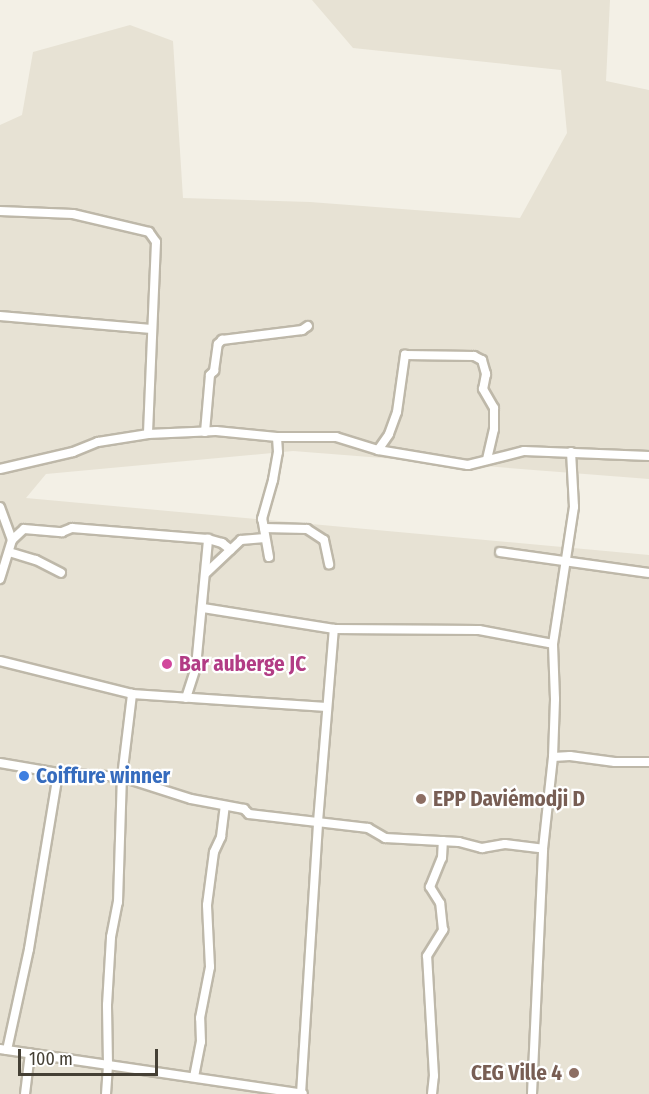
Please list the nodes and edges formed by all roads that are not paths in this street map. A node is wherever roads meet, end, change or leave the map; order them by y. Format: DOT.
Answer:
graph roads {
  1 [pos="0,211"];
  2 [pos="0,316"];
  3 [pos="308,326"];
  4 [pos="151,329"];
  5 [pos="205,432"];
  6 [pos="148,434"];
  7 [pos="277,437"];
  8 [pos="378,450"];
  9 [pos="571,452"];
  10 [pos="649,456"];
  11 [pos="487,459"];
  12 [pos="0,469"];
  13 [pos="0,507"];
  14 [pos="264,528"];
  15 [pos="265,538"];
  16 [pos="208,539"];
  17 [pos="12,540"];
  18 [pos="231,550"];
  19 [pos="9,552"];
  20 [pos="500,552"];
  21 [pos="269,557"];
  22 [pos="565,560"];
  23 [pos="329,564"];
  24 [pos="62,573"];
  25 [pos="206,573"];
  26 [pos="649,573"];
  27 [pos="0,579"];
  28 [pos="203,608"];
  29 [pos="334,629"];
  30 [pos="553,644"];
  31 [pos="0,661"];
  32 [pos="132,694"];
  33 [pos="186,698"];
  34 [pos="327,707"];
  35 [pos="553,757"];
  36 [pos="649,762"];
  37 [pos="0,764"];
  38 [pos="58,772"];
  39 [pos="122,777"];
  40 [pos="225,806"];
  41 [pos="318,822"];
  42 [pos="443,841"];
  43 [pos="543,849"];
  44 [pos="3,1049"];
  45 [pos="30,1053"];
  46 [pos="108,1064"];
  47 [pos="194,1077"];
  48 [pos="25,1094"];
  49 [pos="106,1094"];
  50 [pos="302,1094"];
  51 [pos="432,1094"];
  52 [pos="532,1094"];
  1 -- 4 [label="street"];
  2 -- 4 [label="street"];
  3 -- 5 [label="street"];
  4 -- 6 [label="street"];
  5 -- 6 [label="street"];
  5 -- 7 [label="street"];
  6 -- 12 [label="street"];
  7 -- 8 [label="street"];
  7 -- 14 [label="street"];
  8 -- 11 [label="street"];
  8 -- 11 [label="street"];
  9 -- 10 [label="street"];
  9 -- 11 [label="street"];
  9 -- 22 [label="street"];
  13 -- 17 [label="street"];
  14 -- 15 [label="street"];
  14 -- 23 [label="street"];
  15 -- 18 [label="street"];
  15 -- 21 [label="street"];
  16 -- 17 [label="street"];
  16 -- 18 [label="street"];
  16 -- 25 [label="street"];
  17 -- 19 [label="street"];
  18 -- 25 [label="street"];
  19 -- 24 [label="street"];
  19 -- 27 [label="street"];
  20 -- 22 [label="street"];
  22 -- 26 [label="street"];
  22 -- 30 [label="street"];
  25 -- 28 [label="street"];
  28 -- 29 [label="street"];
  28 -- 33 [label="street"];
  29 -- 30 [label="street"];
  29 -- 34 [label="street"];
  30 -- 35 [label="street"];
  31 -- 32 [label="street"];
  32 -- 33 [label="street"];
  32 -- 39 [label="street"];
  33 -- 34 [label="street"];
  34 -- 41 [label="street"];
  35 -- 36 [label="street"];
  35 -- 43 [label="street"];
  37 -- 38 [label="street"];
  38 -- 39 [label="street"];
  38 -- 44 [label="street"];
  39 -- 40 [label="street"];
  39 -- 46 [label="street"];
  40 -- 41 [label="street"];
  40 -- 47 [label="street"];
  41 -- 42 [label="street"];
  41 -- 50 [label="street"];
  42 -- 43 [label="street"];
  42 -- 51 [label="street"];
  43 -- 52 [label="street"];
  44 -- 45 [label="street"];
  45 -- 46 [label="street"];
  45 -- 48 [label="street"];
  46 -- 47 [label="street"];
  46 -- 49 [label="street"];
  47 -- 50 [label="street"];
}
